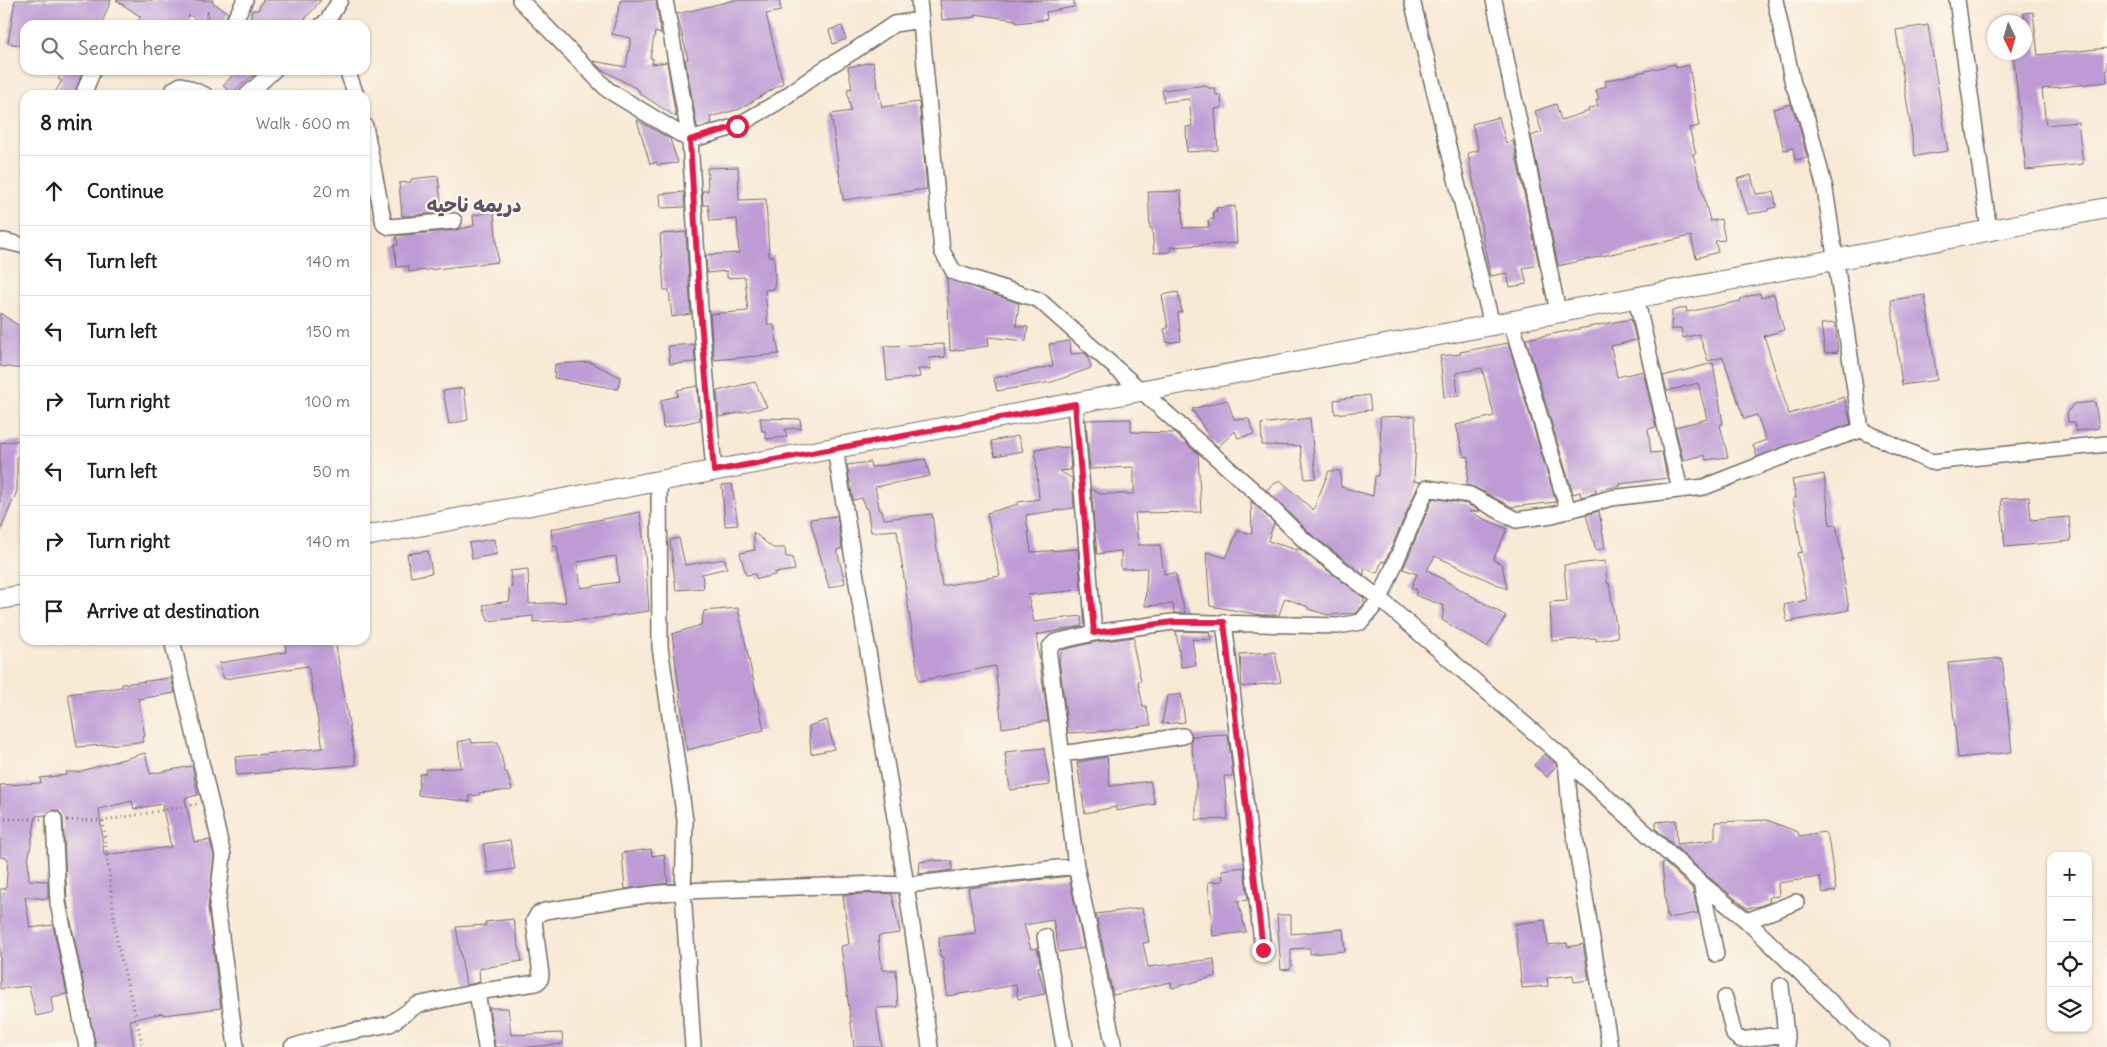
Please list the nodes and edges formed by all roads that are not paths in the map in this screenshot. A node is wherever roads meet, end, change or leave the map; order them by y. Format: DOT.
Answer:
graph roads {
  1 [pos="245,0"];
  2 [pos="340,0"];
  3 [pos="520,0"];
  4 [pos="665,0"];
  5 [pos="919,0"];
  6 [pos="1412,0"];
  7 [pos="1494,0"];
  8 [pos="1775,0"];
  9 [pos="1956,0"];
  10 [pos="235,20"];
  11 [pos="329,20"];
  12 [pos="920,20"];
  13 [pos="91,75"];
  14 [pos="269,75"];
  15 [pos="349,75"];
  16 [pos="84,90"];
  17 [pos="174,90"];
  18 [pos="192,90"];
  19 [pos="252,90"];
  20 [pos="354,90"];
  21 [pos="690,140"];
  22 [pos="370,152"];
  23 [pos="2107,208"];
  24 [pos="454,221"];
  25 [pos="1989,231"];
  26 [pos="4,241"];
  27 [pos="20,242"];
  28 [pos="1835,261"];
  29 [pos="1636,298"];
  30 [pos="1558,312"];
  31 [pos="1502,323"];
  32 [pos="1143,391"];
  33 [pos="1075,404"];
  34 [pos="1861,430"];
  35 [pos="2107,444"];
  36 [pos="834,448"];
  37 [pos="714,471"];
  38 [pos="659,481"];
  39 [pos="1680,490"];
  40 [pos="1568,510"];
  41 [pos="370,535"];
  42 [pos="20,596"];
  43 [pos="1380,599"];
  44 [pos="0,600"];
  45 [pos="1224,622"];
  46 [pos="1094,633"];
  47 [pos="173,645"];
  48 [pos="1183,736"];
  49 [pos="1062,754"];
  50 [pos="1566,760"];
  51 [pos="54,819"];
  52 [pos="1076,866"];
  53 [pos="1701,883"];
  54 [pos="906,886"];
  55 [pos="683,891"];
  56 [pos="1796,902"];
  57 [pos="1747,921"];
  58 [pos="1045,937"];
  59 [pos="1263,950"];
  60 [pos="1716,954"];
  61 [pos="1781,986"];
  62 [pos="477,992"];
  63 [pos="1725,998"];
  64 [pos="1786,1041"];
  65 [pos="87,1047"];
  66 [pos="236,1047"];
  67 [pos="292,1047"];
  68 [pos="486,1047"];
  69 [pos="693,1047"];
  70 [pos="930,1047"];
  71 [pos="1064,1047"];
  72 [pos="1114,1047"];
  73 [pos="1610,1047"];
  74 [pos="1882,1047"];
  1 -- 10 [label="street"];
  2 -- 11 [label="street"];
  3 -- 21 [label="street"];
  4 -- 21 [label="street"];
  5 -- 12 [label="street"];
  6 -- 31 [label="street"];
  7 -- 30 [label="street"];
  8 -- 28 [label="street"];
  9 -- 25 [label="street"];
  12 -- 21 [label="street"];
  12 -- 32 [label="street"];
  13 -- 16 [label="street"];
  14 -- 19 [label="street"];
  15 -- 20 [label="street"];
  17 -- 18 [label="street"];
  21 -- 37 [label="street"];
  22 -- 24 [label="street"];
  23 -- 25 [label="main road"];
  25 -- 28 [label="main road"];
  26 -- 27 [label="street"];
  28 -- 29 [label="main road"];
  28 -- 34 [label="street"];
  29 -- 30 [label="main road"];
  29 -- 39 [label="street"];
  30 -- 31 [label="main road"];
  31 -- 32 [label="main road"];
  31 -- 40 [label="street"];
  32 -- 33 [label="main road"];
  32 -- 43 [label="street"];
  33 -- 36 [label="main road"];
  33 -- 46 [label="street"];
  34 -- 35 [label="street"];
  34 -- 39 [label="street"];
  36 -- 37 [label="main road"];
  36 -- 54 [label="street"];
  37 -- 38 [label="main road"];
  38 -- 41 [label="main road"];
  38 -- 55 [label="street"];
  39 -- 40 [label="street"];
  40 -- 43 [label="street"];
  42 -- 44 [label="main road"];
  43 -- 45 [label="street"];
  43 -- 50 [label="street"];
  45 -- 46 [label="street"];
  45 -- 59 [label="street"];
  46 -- 49 [label="street"];
  47 -- 66 [label="street"];
  48 -- 49 [label="street"];
  49 -- 52 [label="street"];
  50 -- 53 [label="street"];
  50 -- 73 [label="street"];
  51 -- 65 [label="street"];
  52 -- 54 [label="street"];
  52 -- 72 [label="street"];
  53 -- 57 [label="street"];
  53 -- 60 [label="street"];
  54 -- 55 [label="street"];
  54 -- 70 [label="street"];
  55 -- 62 [label="street"];
  55 -- 69 [label="street"];
  56 -- 57 [label="street"];
  57 -- 74 [label="street"];
  58 -- 71 [label="street"];
  61 -- 64 [label="street"];
  62 -- 67 [label="street"];
  62 -- 68 [label="street"];
  63 -- 64 [label="street"];
}
